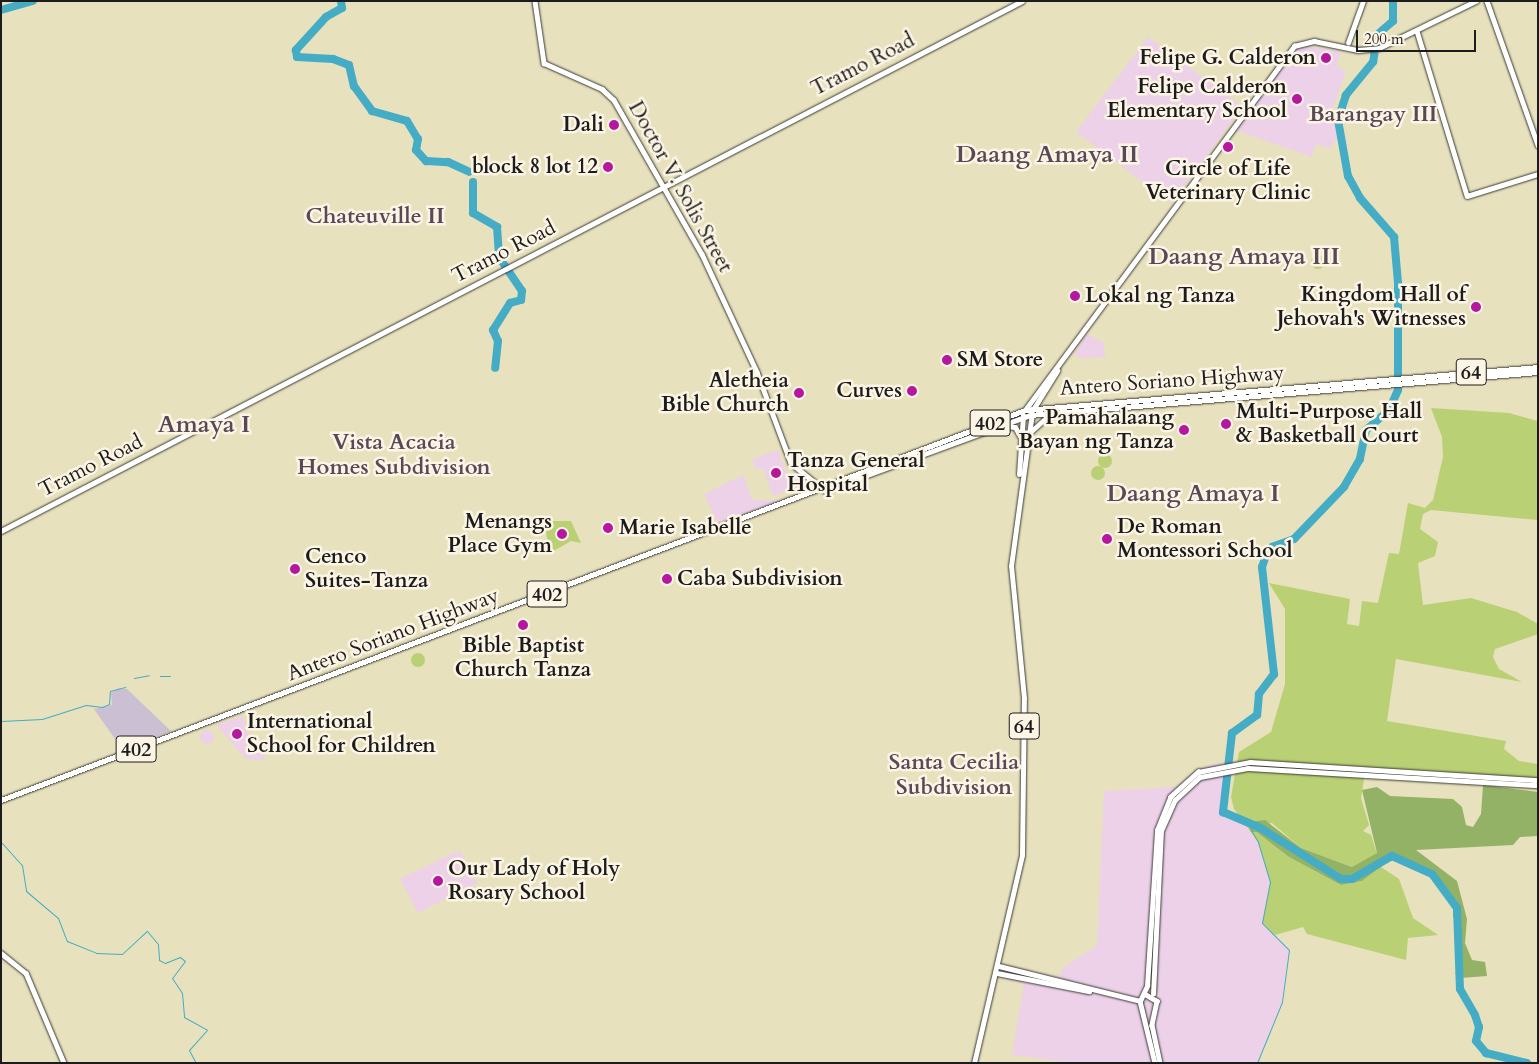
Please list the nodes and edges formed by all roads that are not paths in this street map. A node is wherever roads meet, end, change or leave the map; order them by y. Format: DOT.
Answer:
graph roads {
  1 [pos="535,1"];
  2 [pos="1022,1"];
  3 [pos="1363,1"];
  4 [pos="1476,1"];
  5 [pos="1486,1"];
  6 [pos="1417,31"];
  7 [pos="1347,45"];
  8 [pos="1538,145"];
  9 [pos="1538,174"];
  10 [pos="661,189"];
  11 [pos="1059,366"];
  12 [pos="1538,366"];
  13 [pos="1538,372"];
  14 [pos="1406,381"];
  15 [pos="1387,382"];
  16 [pos="1034,408"];
  17 [pos="1025,410"];
  18 [pos="1051,414"];
  19 [pos="1030,415"];
  20 [pos="1023,416"];
  21 [pos="1001,426"];
  22 [pos="1023,438"];
  23 [pos="824,490"];
  24 [pos="1,531"];
  25 [pos="1234,766"];
  26 [pos="1221,768"];
  27 [pos="1538,780"];
  28 [pos="1538,786"];
  29 [pos="1,800"];
  30 [pos="1,953"];
  31 [pos="999,966"];
  32 [pos="997,973"];
  33 [pos="1100,992"];
  34 [pos="1145,994"];
  35 [pos="1153,994"];
  36 [pos="1140,1001"];
  37 [pos="1144,1010"];
  38 [pos="1153,1010"];
  39 [pos="64,1063"];
  40 [pos="974,1063"];
  41 [pos="1155,1063"];
  42 [pos="1160,1063"];
  1 -- 10 [label="main road, Doctor V. Solis Street"];
  2 -- 10 [label="main road, Tramo Road"];
  3 -- 7 [label="main road"];
  4 -- 6 [label="main road, 402"];
  5 -- 8 [label="main road"];
  6 -- 7 [label="main road, 402"];
  6 -- 9 [label="main road"];
  7 -- 11 [label="main road, 402"];
  10 -- 23 [label="main road, Doctor V. Solis Street"];
  10 -- 24 [label="main road, Tramo Road"];
  11 -- 16 [label="main road, 402"];
  11 -- 17 [label="main road, 402"];
  12 -- 14 [label="main road, Antero Soriano Highway / 64"];
  13 -- 14 [label="main road, Antero Soriano Highway / 64"];
  14 -- 15 [label="main road, Antero Soriano Highway / 64"];
  15 -- 16 [label="main road, Antero Soriano Highway / 64"];
  15 -- 18 [label="main road, Antero Soriano Highway / 64"];
  16 -- 17 [label="main road, Antero Soriano Highway / 64"];
  16 -- 19 [label="main road, 64"];
  17 -- 20 [label="main road, 64"];
  17 -- 23 [label="main road, Antero Soriano Highway / 402"];
  18 -- 19 [label="main road, Antero Soriano Highway / 64"];
  18 -- 22 [label="main road"];
  19 -- 20 [label="main road, Antero Soriano Highway / 64"];
  19 -- 22 [label="main road, 64"];
  20 -- 21 [label="main road, Antero Soriano Highway / 402"];
  20 -- 22 [label="main road, 64"];
  21 -- 22 [label="main road"];
  21 -- 23 [label="main road, Antero Soriano Highway / 402"];
  22 -- 31 [label="main road, 64"];
  23 -- 29 [label="main road, Antero Soriano Highway / 402"];
  25 -- 26 [label="main road"];
  25 -- 27 [label="main road"];
  25 -- 28 [label="main road"];
  26 -- 34 [label="main road"];
  26 -- 35 [label="main road"];
  30 -- 39 [label="main road"];
  31 -- 32 [label="main road, 64"];
  31 -- 33 [label="main road"];
  32 -- 33 [label="main road"];
  32 -- 40 [label="main road, 64"];
  33 -- 36 [label="main road"];
  34 -- 35 [label="main road"];
  34 -- 36 [label="main road"];
  35 -- 38 [label="main road"];
  36 -- 37 [label="main road"];
  37 -- 38 [label="main road"];
  37 -- 41 [label="main road"];
  38 -- 42 [label="main road"];
}
